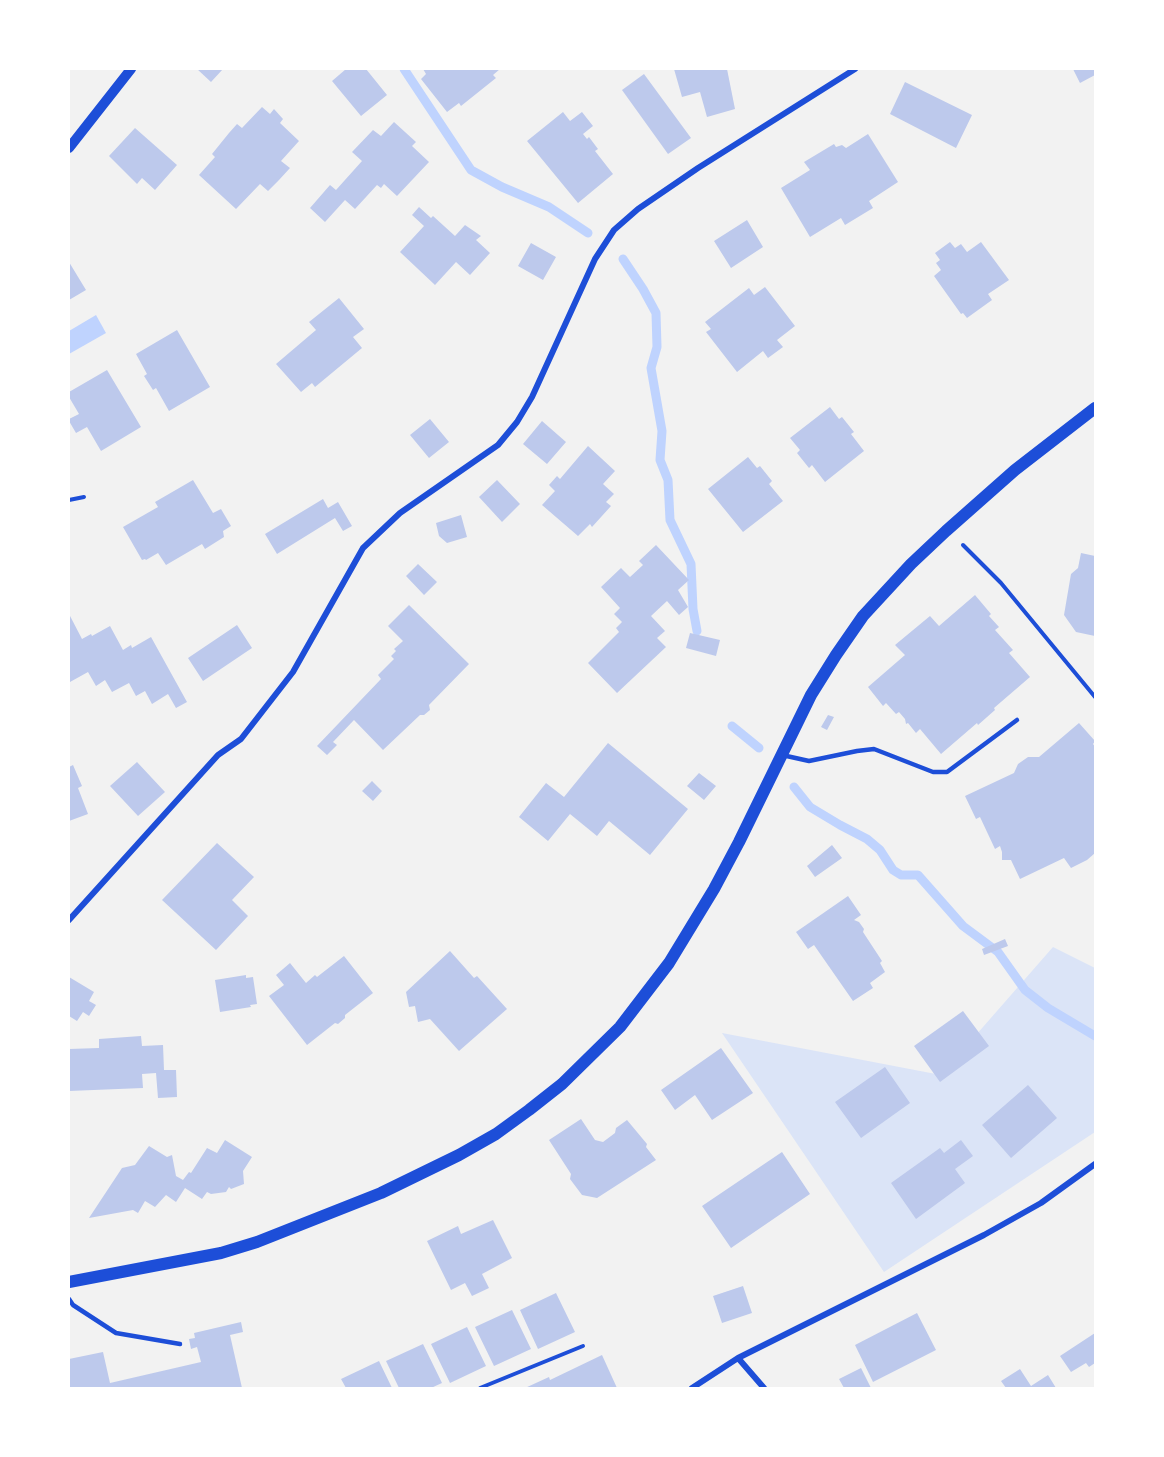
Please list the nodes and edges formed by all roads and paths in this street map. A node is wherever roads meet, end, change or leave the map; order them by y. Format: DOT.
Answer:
graph roads {
  1 [pos="131,69"];
  2 [pos="855,69"];
  3 [pos="69,148"];
  4 [pos="1095,408"];
  5 [pos="84,496"];
  6 [pos="69,500"];
  7 [pos="960,542"];
  8 [pos="1095,698"];
  9 [pos="1017,720"];
  10 [pos="780,755"];
  11 [pos="69,920"];
  12 [pos="1095,1164"];
  13 [pos="69,1282"];
  14 [pos="69,1299"];
  15 [pos="180,1344"];
  16 [pos="583,1346"];
  17 [pos="738,1358"];
  18 [pos="480,1388"];
  19 [pos="692,1388"];
  20 [pos="764,1388"];
  1 -- 3 [label="street"];
  2 -- 11 [label="street"];
  4 -- 10 [label="main road"];
  5 -- 6 [label="path"];
  7 -- 8 [label="path"];
  9 -- 10 [label="lane"];
  10 -- 13 [label="main road"];
  12 -- 17 [label="street"];
  14 -- 15 [label="lane"];
  16 -- 18 [label="path"];
  17 -- 19 [label="street"];
  17 -- 20 [label="street"];
}
